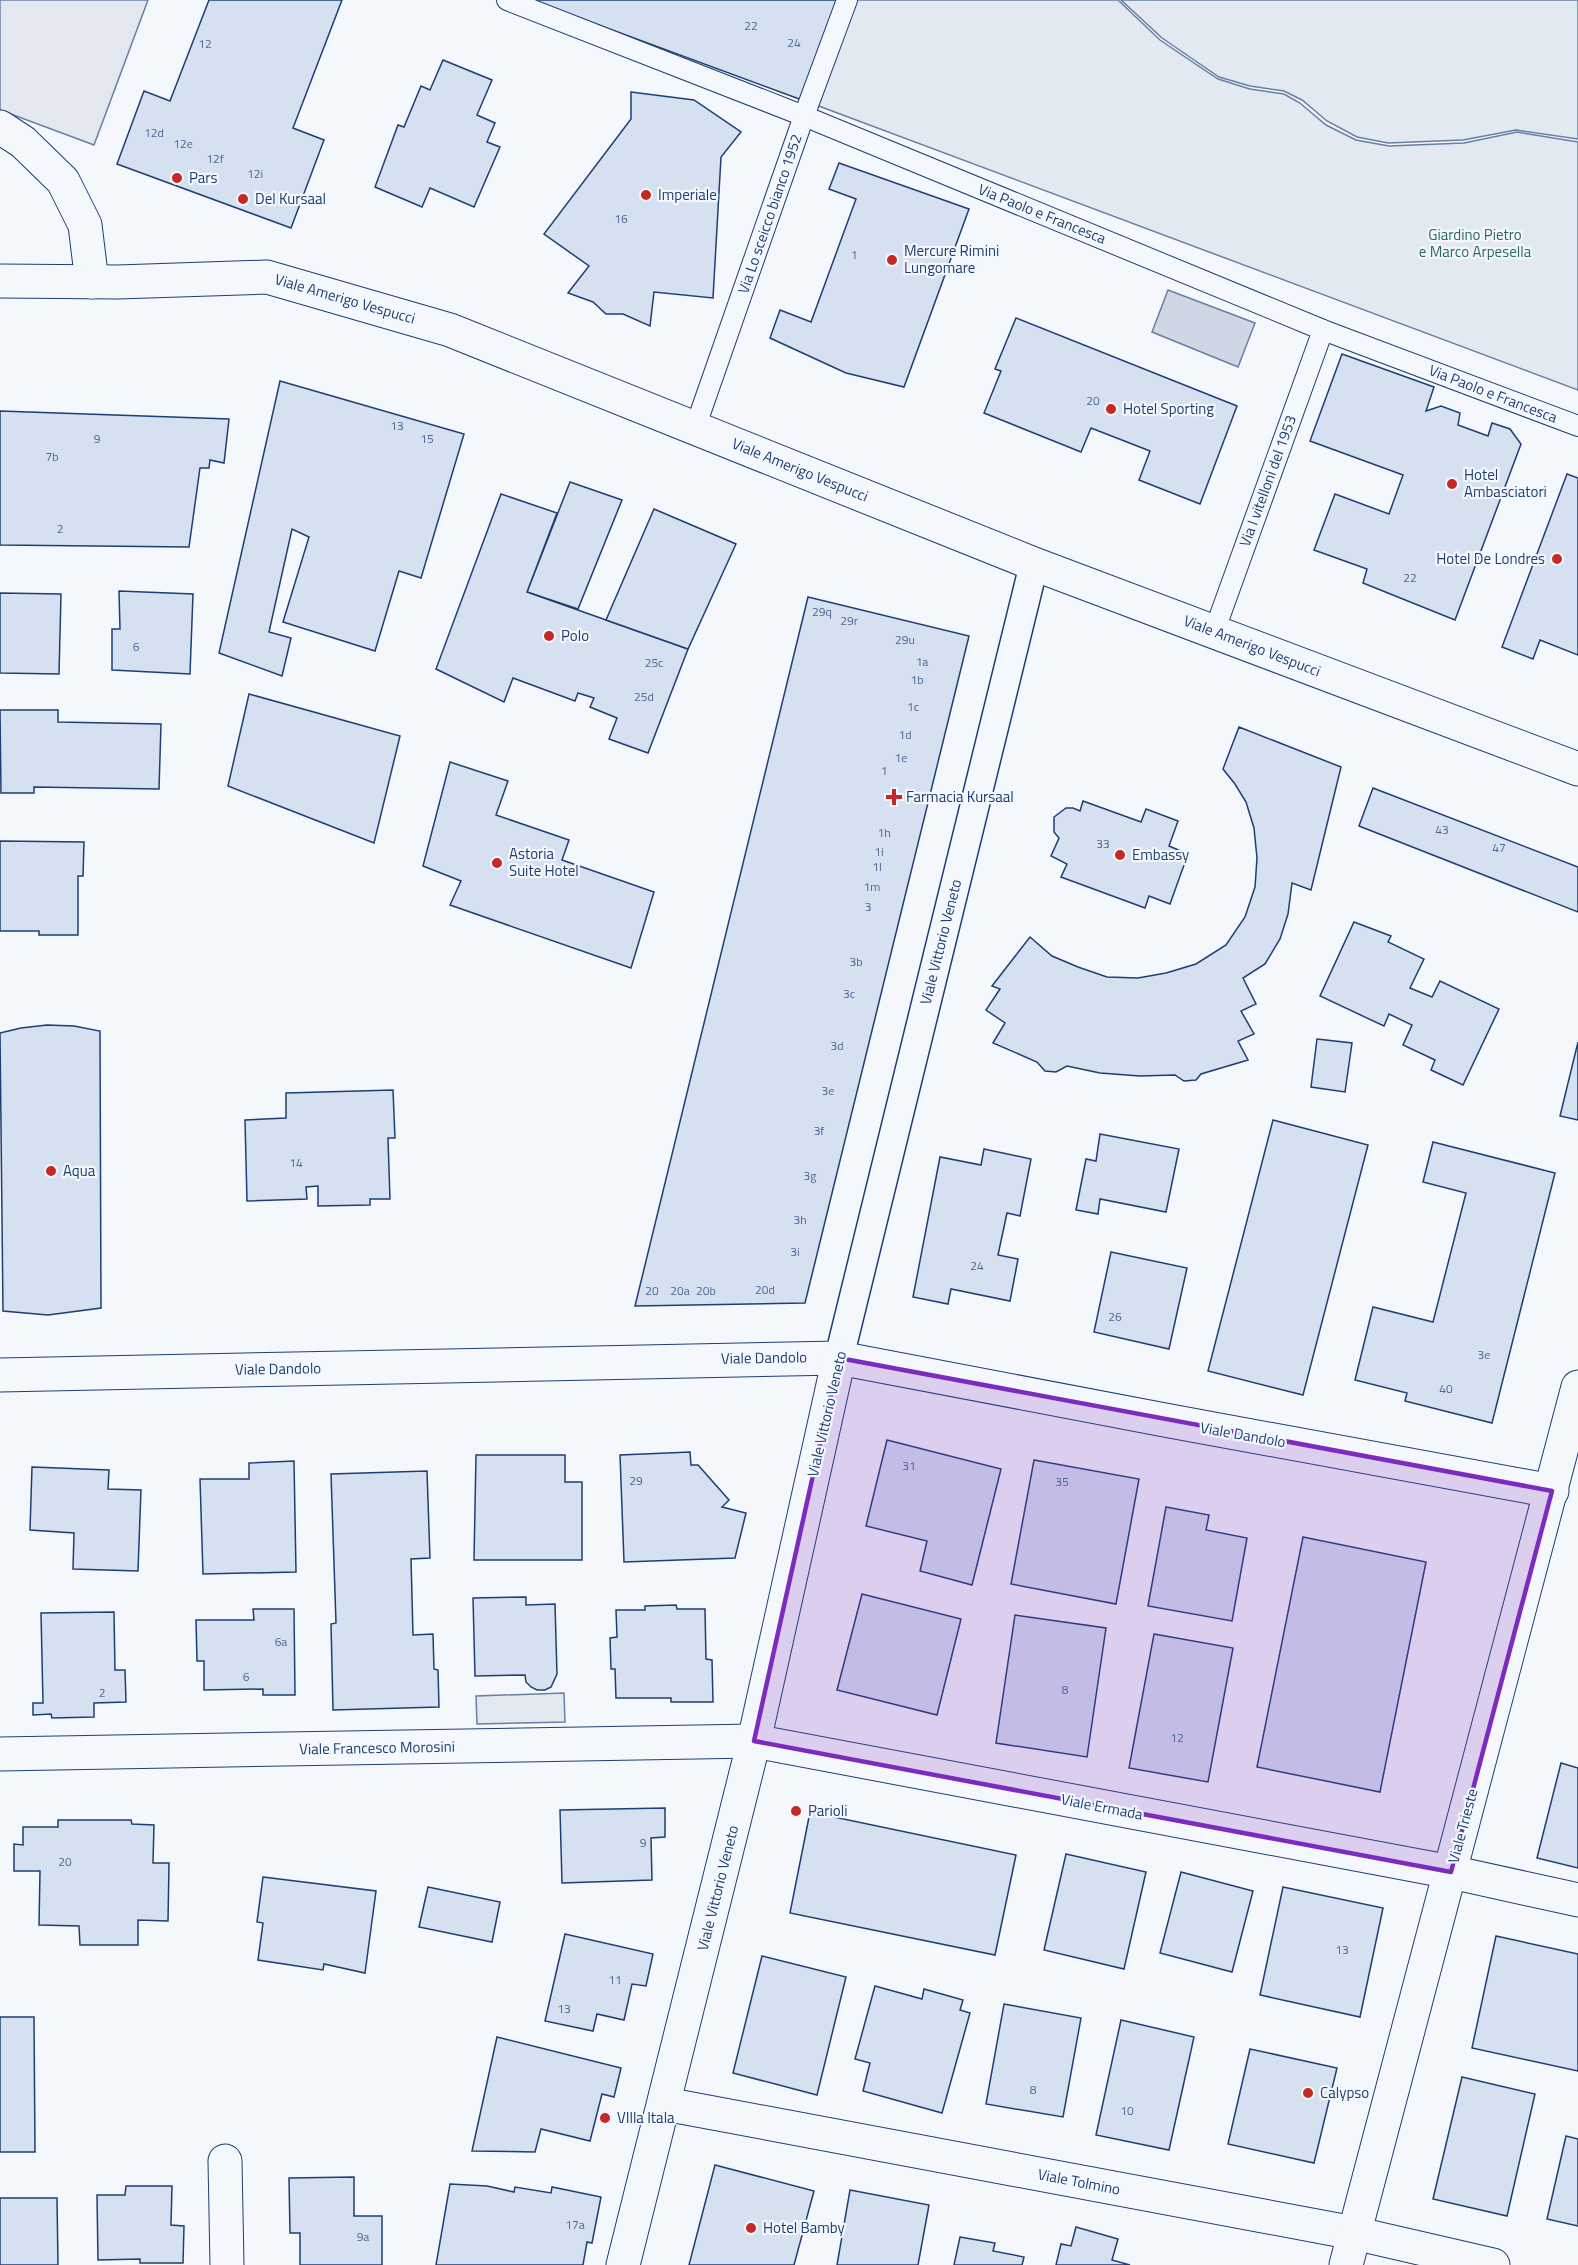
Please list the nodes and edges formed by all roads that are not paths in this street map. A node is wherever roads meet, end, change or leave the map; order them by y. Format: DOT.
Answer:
graph roads {
  1 [pos="507,0"];
  2 [pos="847,0"];
  3 [pos="804,116"];
  4 [pos="0,127"];
  5 [pos="0,281"];
  6 [pos="92,282"];
  7 [pos="1323,330"];
  8 [pos="1578,426"];
  9 [pos="695,428"];
  10 [pos="1034,564"];
  11 [pos="1214,632"];
  12 [pos="1578,769"];
  13 [pos="839,1358"];
  14 [pos="0,1375"];
  15 [pos="1578,1387"];
  16 [pos="1552,1491"];
  17 [pos="754,1741"];
  18 [pos="0,1755"];
  19 [pos="1451,1872"];
  20 [pos="1578,1900"];
  21 [pos="664,2104"];
  22 [pos="225,2161"];
  23 [pos="1354,2233"];
  24 [pos="227,2265"];
  25 [pos="623,2265"];
  26 [pos="1346,2265"];
  27 [pos="1493,2265"];
  1 -- 3 [label="lane, Via Paolo e Francesca"];
  2 -- 3 [label="lane, Via Lo sceicco bianco 1952"];
  3 -- 7 [label="lane, Via Paolo e Francesca"];
  3 -- 9 [label="lane, Via Lo sceicco bianco 1952"];
  4 -- 6 [label="street"];
  5 -- 6 [label="street, Viale Amerigo Vespucci"];
  6 -- 9 [label="street, Viale Amerigo Vespucci"];
  7 -- 8 [label="lane, Via Paolo e Francesca"];
  7 -- 11 [label="lane, Via I vitelloni del 1953"];
  9 -- 10 [label="street, Viale Amerigo Vespucci"];
  10 -- 11 [label="street, Viale Amerigo Vespucci"];
  10 -- 13 [label="street, Viale Vittorio Veneto"];
  11 -- 12 [label="street, Viale Amerigo Vespucci"];
  13 -- 14 [label="street, Viale Dandolo"];
  13 -- 16 [label="street, Viale Dandolo"];
  13 -- 17 [label="street, Viale Vittorio Veneto"];
  15 -- 16 [label="street, Viale Trieste"];
  16 -- 19 [label="street, Viale Trieste"];
  17 -- 18 [label="street, Viale Francesco Morosini"];
  17 -- 19 [label="street, Viale Ermada"];
  17 -- 21 [label="street, Viale Vittorio Veneto"];
  19 -- 20 [label="street, Viale Ermada"];
  19 -- 23 [label="street, Viale Trieste"];
  21 -- 23 [label="street, Viale Tolmino"];
  21 -- 25 [label="street, Viale Vittorio Veneto"];
  22 -- 24 [label="street"];
  23 -- 26 [label="street, Viale Trieste"];
  23 -- 27 [label="street, Viale Tolmino"];
}
